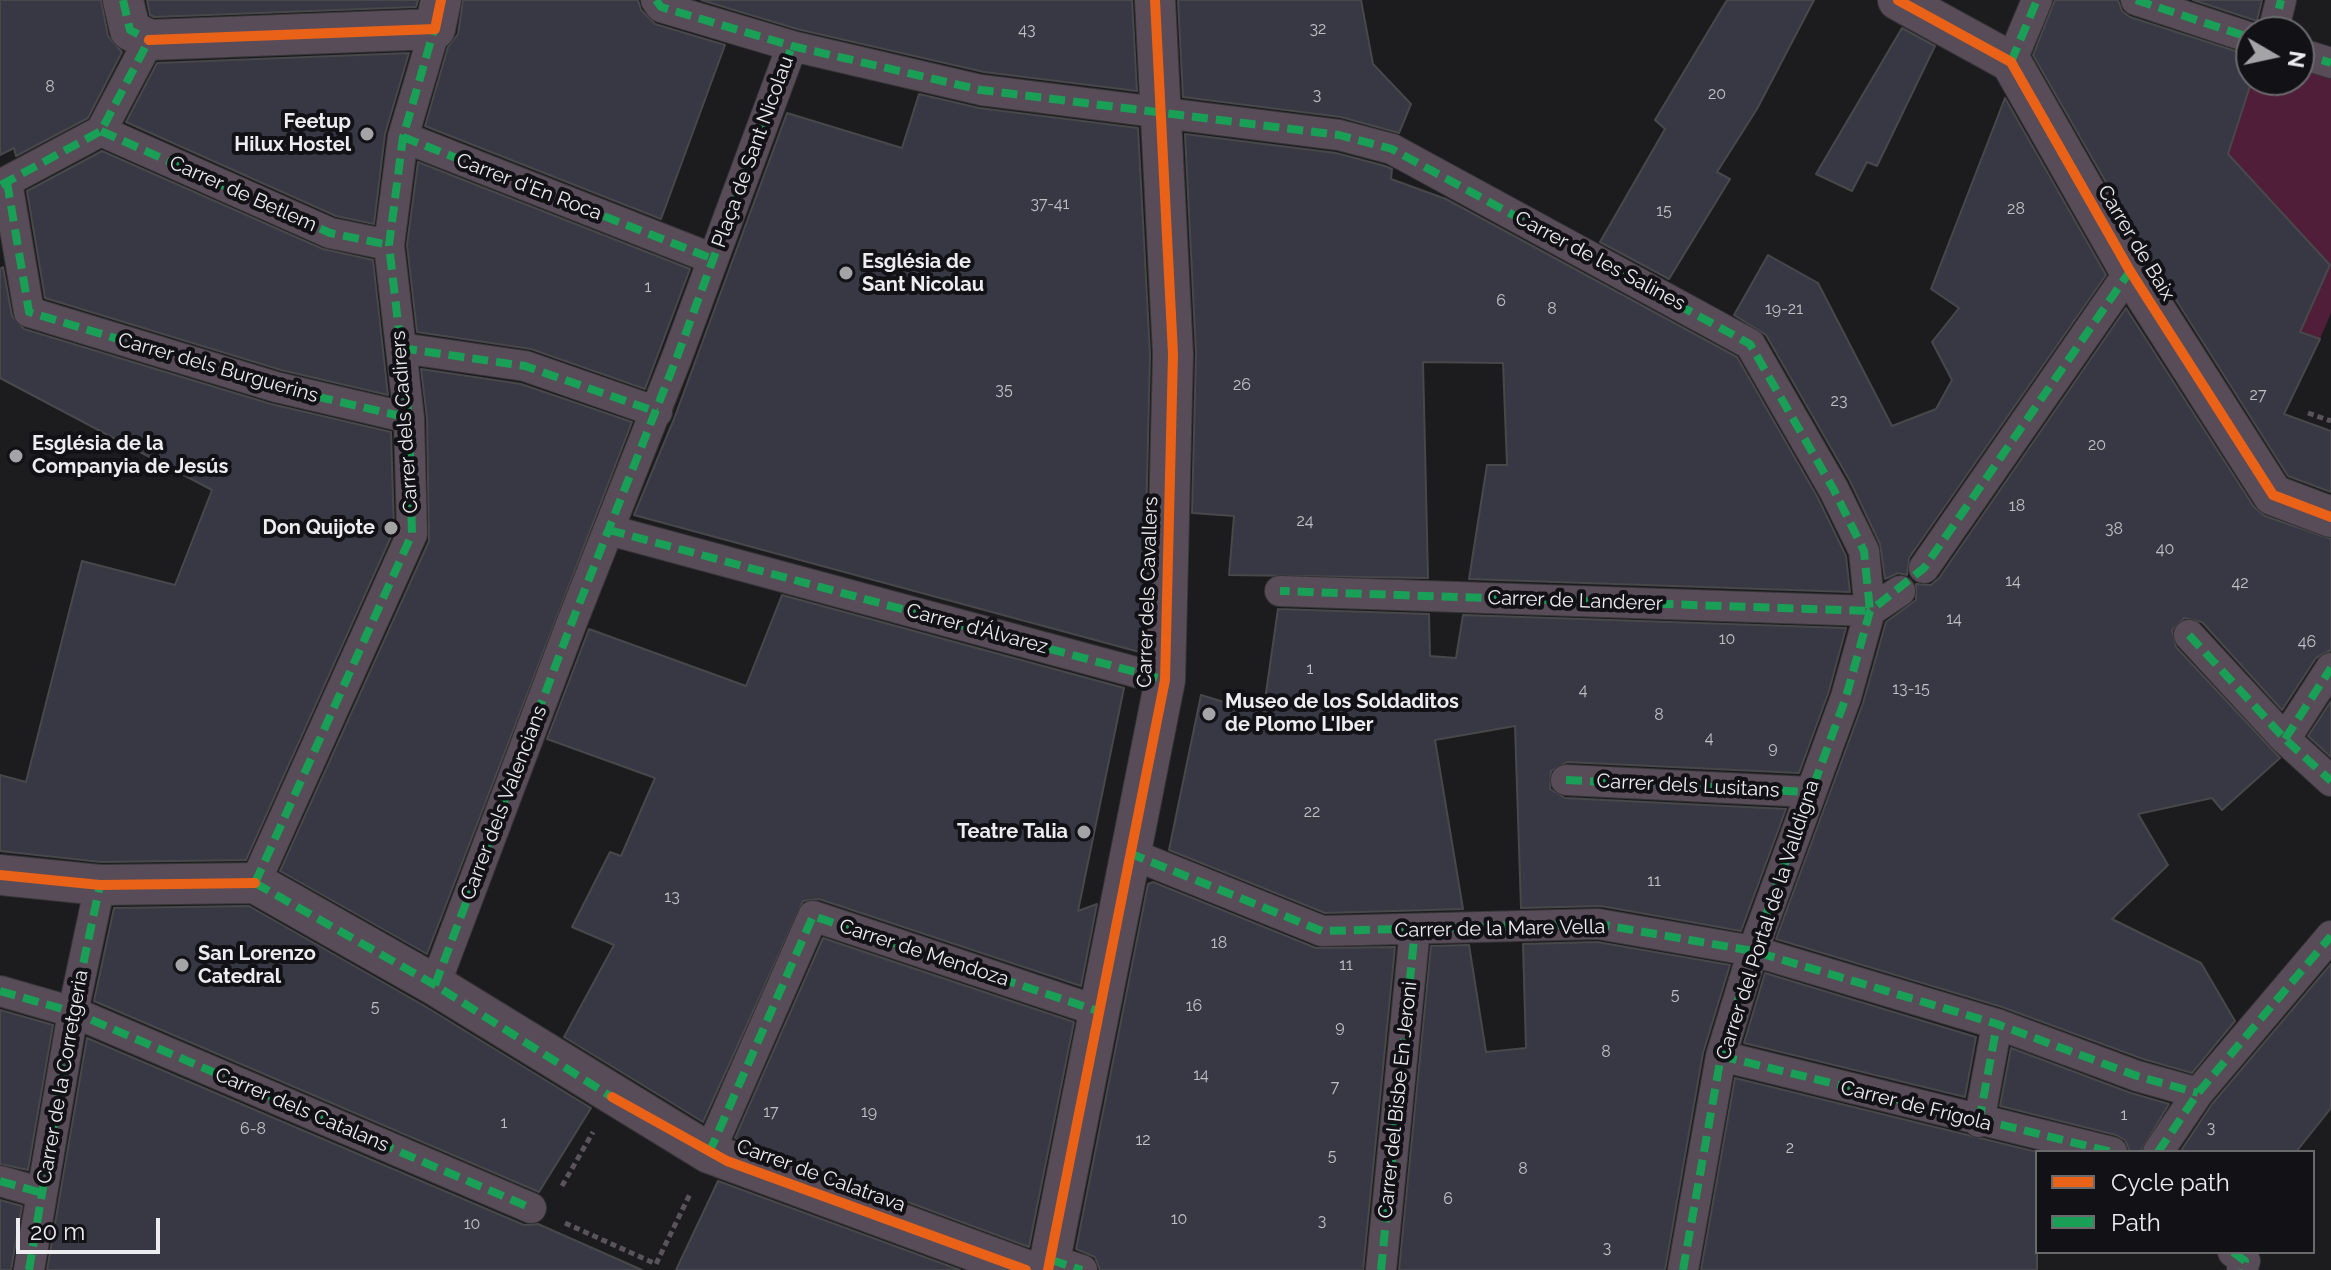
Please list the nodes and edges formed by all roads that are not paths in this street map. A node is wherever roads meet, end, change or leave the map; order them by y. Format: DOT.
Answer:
graph roads {
  1 [pos="123,0"];
  2 [pos="1155,0"];
  3 [pos="1898,0"];
  4 [pos="2037,0"];
  5 [pos="2136,0"];
  6 [pos="659,4"];
  7 [pos="438,14"];
  8 [pos="2235,33"];
  9 [pos="149,40"];
  10 [pos="792,46"];
  11 [pos="2011,62"];
  12 [pos="1163,111"];
  13 [pos="101,131"];
  14 [pos="403,137"];
  15 [pos="4,184"];
  16 [pos="654,236"];
  17 [pos="389,245"];
  18 [pos="713,259"];
  19 [pos="2130,271"];
  20 [pos="401,348"];
  21 [pos="657,412"];
  22 [pos="409,418"];
  23 [pos="2331,517"];
  24 [pos="609,530"];
  25 [pos="1924,568"];
  26 [pos="1280,591"];
  27 [pos="1900,591"];
  28 [pos="1870,611"];
  29 [pos="2189,635"];
  30 [pos="2331,668"];
  31 [pos="1165,680"];
  32 [pos="2285,739"];
  33 [pos="1566,780"];
  34 [pos="2331,781"];
  35 [pos="1809,792"];
  36 [pos="1129,853"];
  37 [pos="0,875"];
  38 [pos="255,883"];
  39 [pos="100,885"];
  40 [pos="1415,929"];
  41 [pos="2331,936"];
  42 [pos="1753,951"];
  43 [pos="435,985"];
  44 [pos="0,991"];
  45 [pos="1098,1011"];
  46 [pos="73,1012"];
  47 [pos="1997,1024"];
  48 [pos="1721,1056"];
  49 [pos="2198,1093"];
  50 [pos="1979,1122"];
  51 [pos="2103,1150"];
  52 [pos="2159,1150"];
  53 [pos="709,1153"];
  54 [pos="0,1181"];
  55 [pos="42,1193"];
  56 [pos="539,1212"];
  57 [pos="2236,1254"];
  58 [pos="1052,1267"];
  59 [pos="29,1270"];
  60 [pos="1381,1270"];
  61 [pos="1683,1270"];
  62 [pos="2242,1270"];
  1 -- 9 [label="street"];
  2 -- 12 [label="street, Carrer dels Cavallers"];
  3 -- 11 [label="street"];
  4 -- 11 [label="street"];
  5 -- 8 [label="street"];
  6 -- 10 [label="street, Plaça de Sant Nicolau"];
  7 -- 9 [label="street"];
  7 -- 14 [label="street, Carrer dels Cadirers"];
  9 -- 13 [label="street"];
  10 -- 12 [label="street, Plaça de Sant Nicolau"];
  10 -- 18 [label="street, Plaça de Sant Nicolau"];
  11 -- 19 [label="street, Carrer de Baix"];
  12 -- 28 [label="street, Carrer de les Salines"];
  12 -- 31 [label="street, Carrer dels Cavallers"];
  13 -- 15 [label="street"];
  13 -- 17 [label="street, Carrer de Betlem"];
  14 -- 16 [label="street, Carrer d'En Roca"];
  14 -- 17 [label="street, Carrer dels Cadirers"];
  15 -- 22 [label="street, Carrer dels Burguerins"];
  16 -- 18 [label="street, Plaça de Sant Nicolau"];
  17 -- 20 [label="street, Carrer dels Cadirers"];
  18 -- 21 [label="street, Plaça de Sant Nicolau"];
  19 -- 23 [label="street, Carrer de Baix"];
  19 -- 25 [label="street"];
  20 -- 21 [label="street"];
  20 -- 22 [label="street, Carrer dels Cadirers"];
  21 -- 24 [label="street, Plaça de Sant Nicolau"];
  22 -- 38 [label="street, Carrer dels Cadirers"];
  24 -- 31 [label="street, Carrer d'Álvarez"];
  24 -- 43 [label="street, Carrer dels Valencians"];
  26 -- 28 [label="street, Carrer de Landerer"];
  27 -- 28 [label="street"];
  28 -- 35 [label="street, Carrer del Portal de la Valldigna"];
  29 -- 32 [label="street"];
  30 -- 32 [label="street"];
  31 -- 36 [label="street, Carrer dels Cavallers"];
  32 -- 34 [label="street"];
  33 -- 35 [label="street, Carrer dels Lusitans"];
  35 -- 42 [label="street, Carrer del Portal de la Valldigna"];
  36 -- 40 [label="street, Carrer de la Mare Vella"];
  36 -- 45 [label="street, Carrer dels Cavallers"];
  37 -- 39 [label="street"];
  38 -- 39 [label="street"];
  38 -- 43 [label="street, Carrer de Calatrava"];
  39 -- 46 [label="street, Carrer de la Corretgeria"];
  40 -- 42 [label="street, Carrer de la Mare Vella"];
  40 -- 60 [label="street, Carrer del Bisbe En Jeroni"];
  41 -- 49 [label="street"];
  42 -- 47 [label="street, Carrer de la Mare Vella"];
  42 -- 48 [label="street, Carrer del Portal de la Valldigna"];
  43 -- 53 [label="street, Carrer de Calatrava"];
  44 -- 46 [label="street, Carrer dels Catalans"];
  45 -- 53 [label="street, Carrer de Mendoza"];
  45 -- 58 [label="street, Carrer dels Cavallers"];
  46 -- 55 [label="street, Carrer de la Corretgeria"];
  46 -- 56 [label="street, Carrer dels Catalans"];
  47 -- 49 [label="street, Carrer de la Mare Vella"];
  47 -- 50 [label="street"];
  48 -- 50 [label="street, Carrer de Frígola"];
  48 -- 61 [label="street, Carrer del Portal de la Valldigna"];
  49 -- 52 [label="street"];
  50 -- 51 [label="street, Carrer de Frígola"];
  53 -- 58 [label="street, Carrer de Calatrava"];
  54 -- 55 [label="street"];
  55 -- 59 [label="street, Carrer de la Corretgeria"];
  57 -- 62 [label="street"];
}
